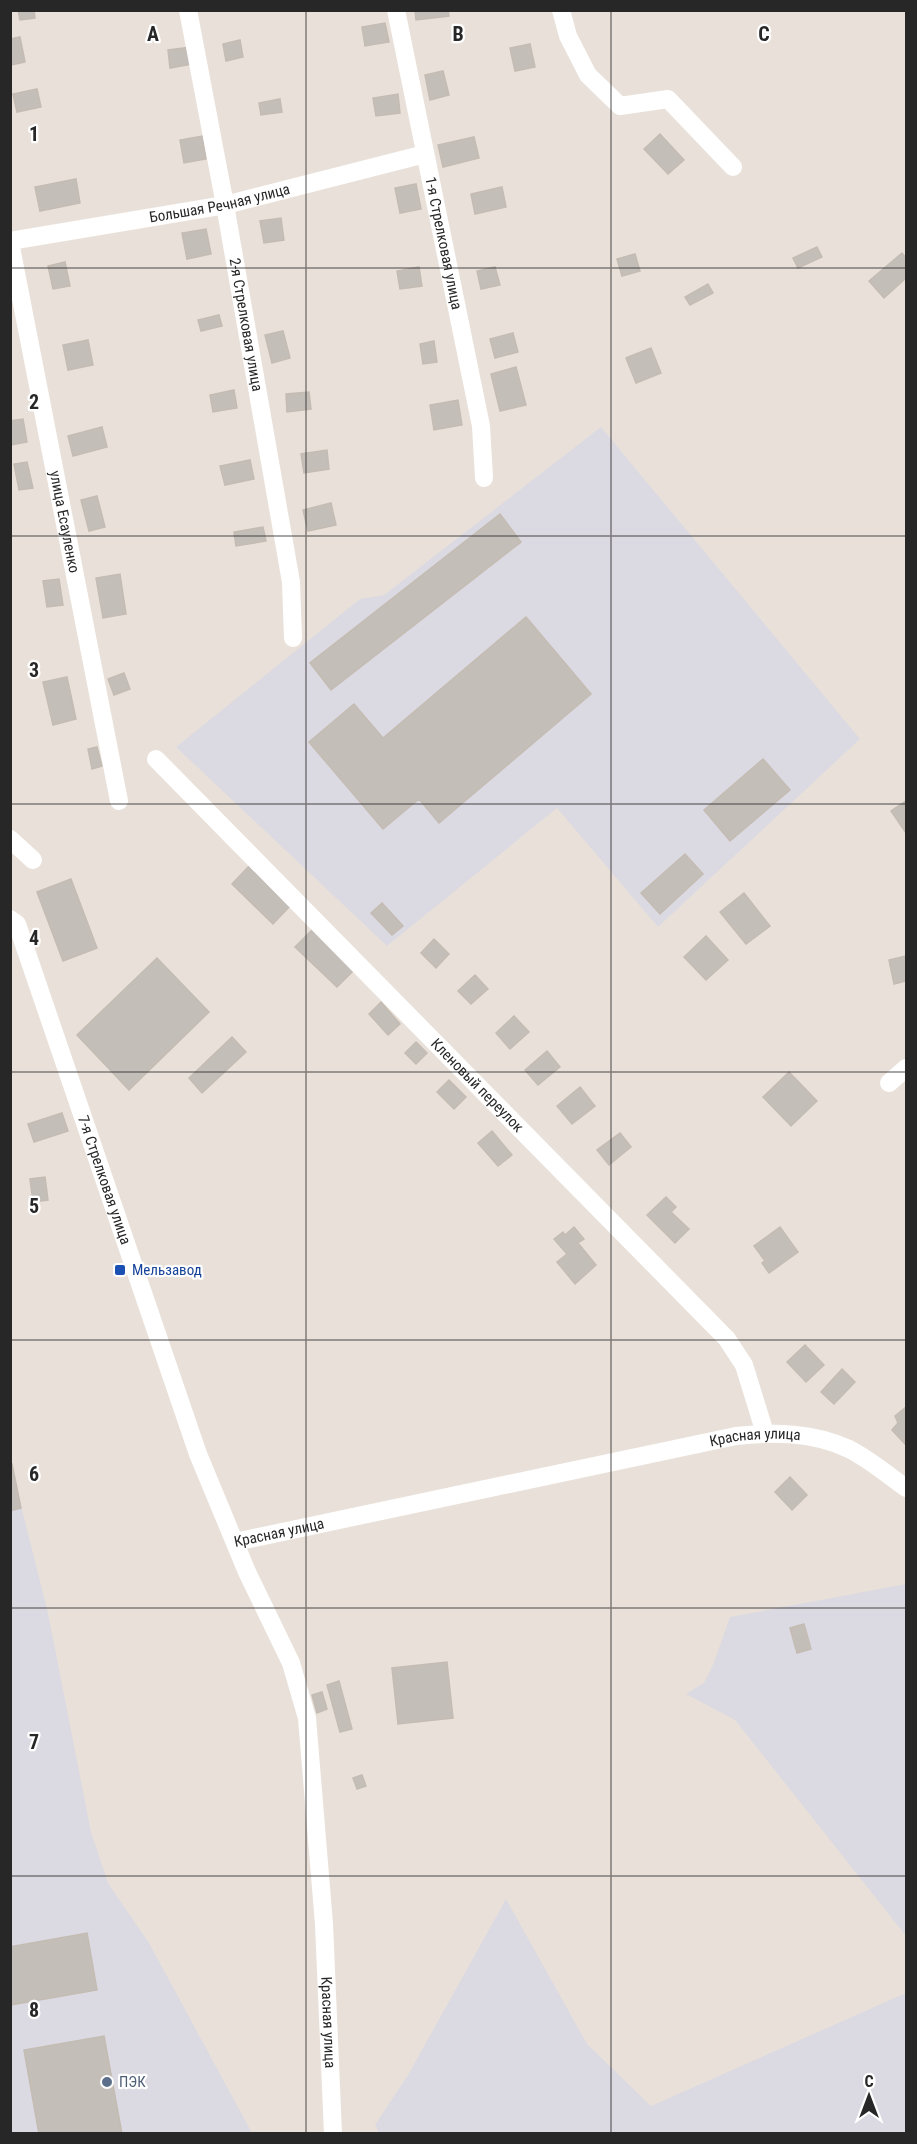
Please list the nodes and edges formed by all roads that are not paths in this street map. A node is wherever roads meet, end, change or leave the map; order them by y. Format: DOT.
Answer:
graph roads {
  1 [pos="188,10"];
  2 [pos="396,10"];
  3 [pos="561,10"];
  4 [pos="425,154"];
  5 [pos="733,167"];
  6 [pos="225,204"];
  7 [pos="10,242"];
  8 [pos="484,478"];
  9 [pos="293,638"];
  10 [pos="156,759"];
  11 [pos="119,801"];
  12 [pos="10,840"];
  13 [pos="33,860"];
  14 [pos="10,920"];
  15 [pos="906,1068"];
  16 [pos="889,1083"];
  17 [pos="765,1433"];
  18 [pos="906,1488"];
  19 [pos="235,1542"];
  20 [pos="333,2133"];
  1 -- 6 [label="street, 2-я Стрелковая улица"];
  2 -- 4 [label="street, 1-я Стрелковая улица"];
  3 -- 5 [label="street"];
  4 -- 6 [label="street, Большая Речная улица"];
  4 -- 8 [label="street, 1-я Стрелковая улица"];
  6 -- 7 [label="street, Большая Речная улица"];
  6 -- 9 [label="street, 2-я Стрелковая улица"];
  7 -- 11 [label="street, улица Есауленко"];
  10 -- 17 [label="street, Кленовый переулок"];
  12 -- 13 [label="street"];
  14 -- 19 [label="street, 7-я Стрелковая улица"];
  15 -- 16 [label="street"];
  17 -- 18 [label="street, Красная улица"];
  17 -- 19 [label="street, Красная улица"];
  19 -- 20 [label="street, Красная улица"];
}
